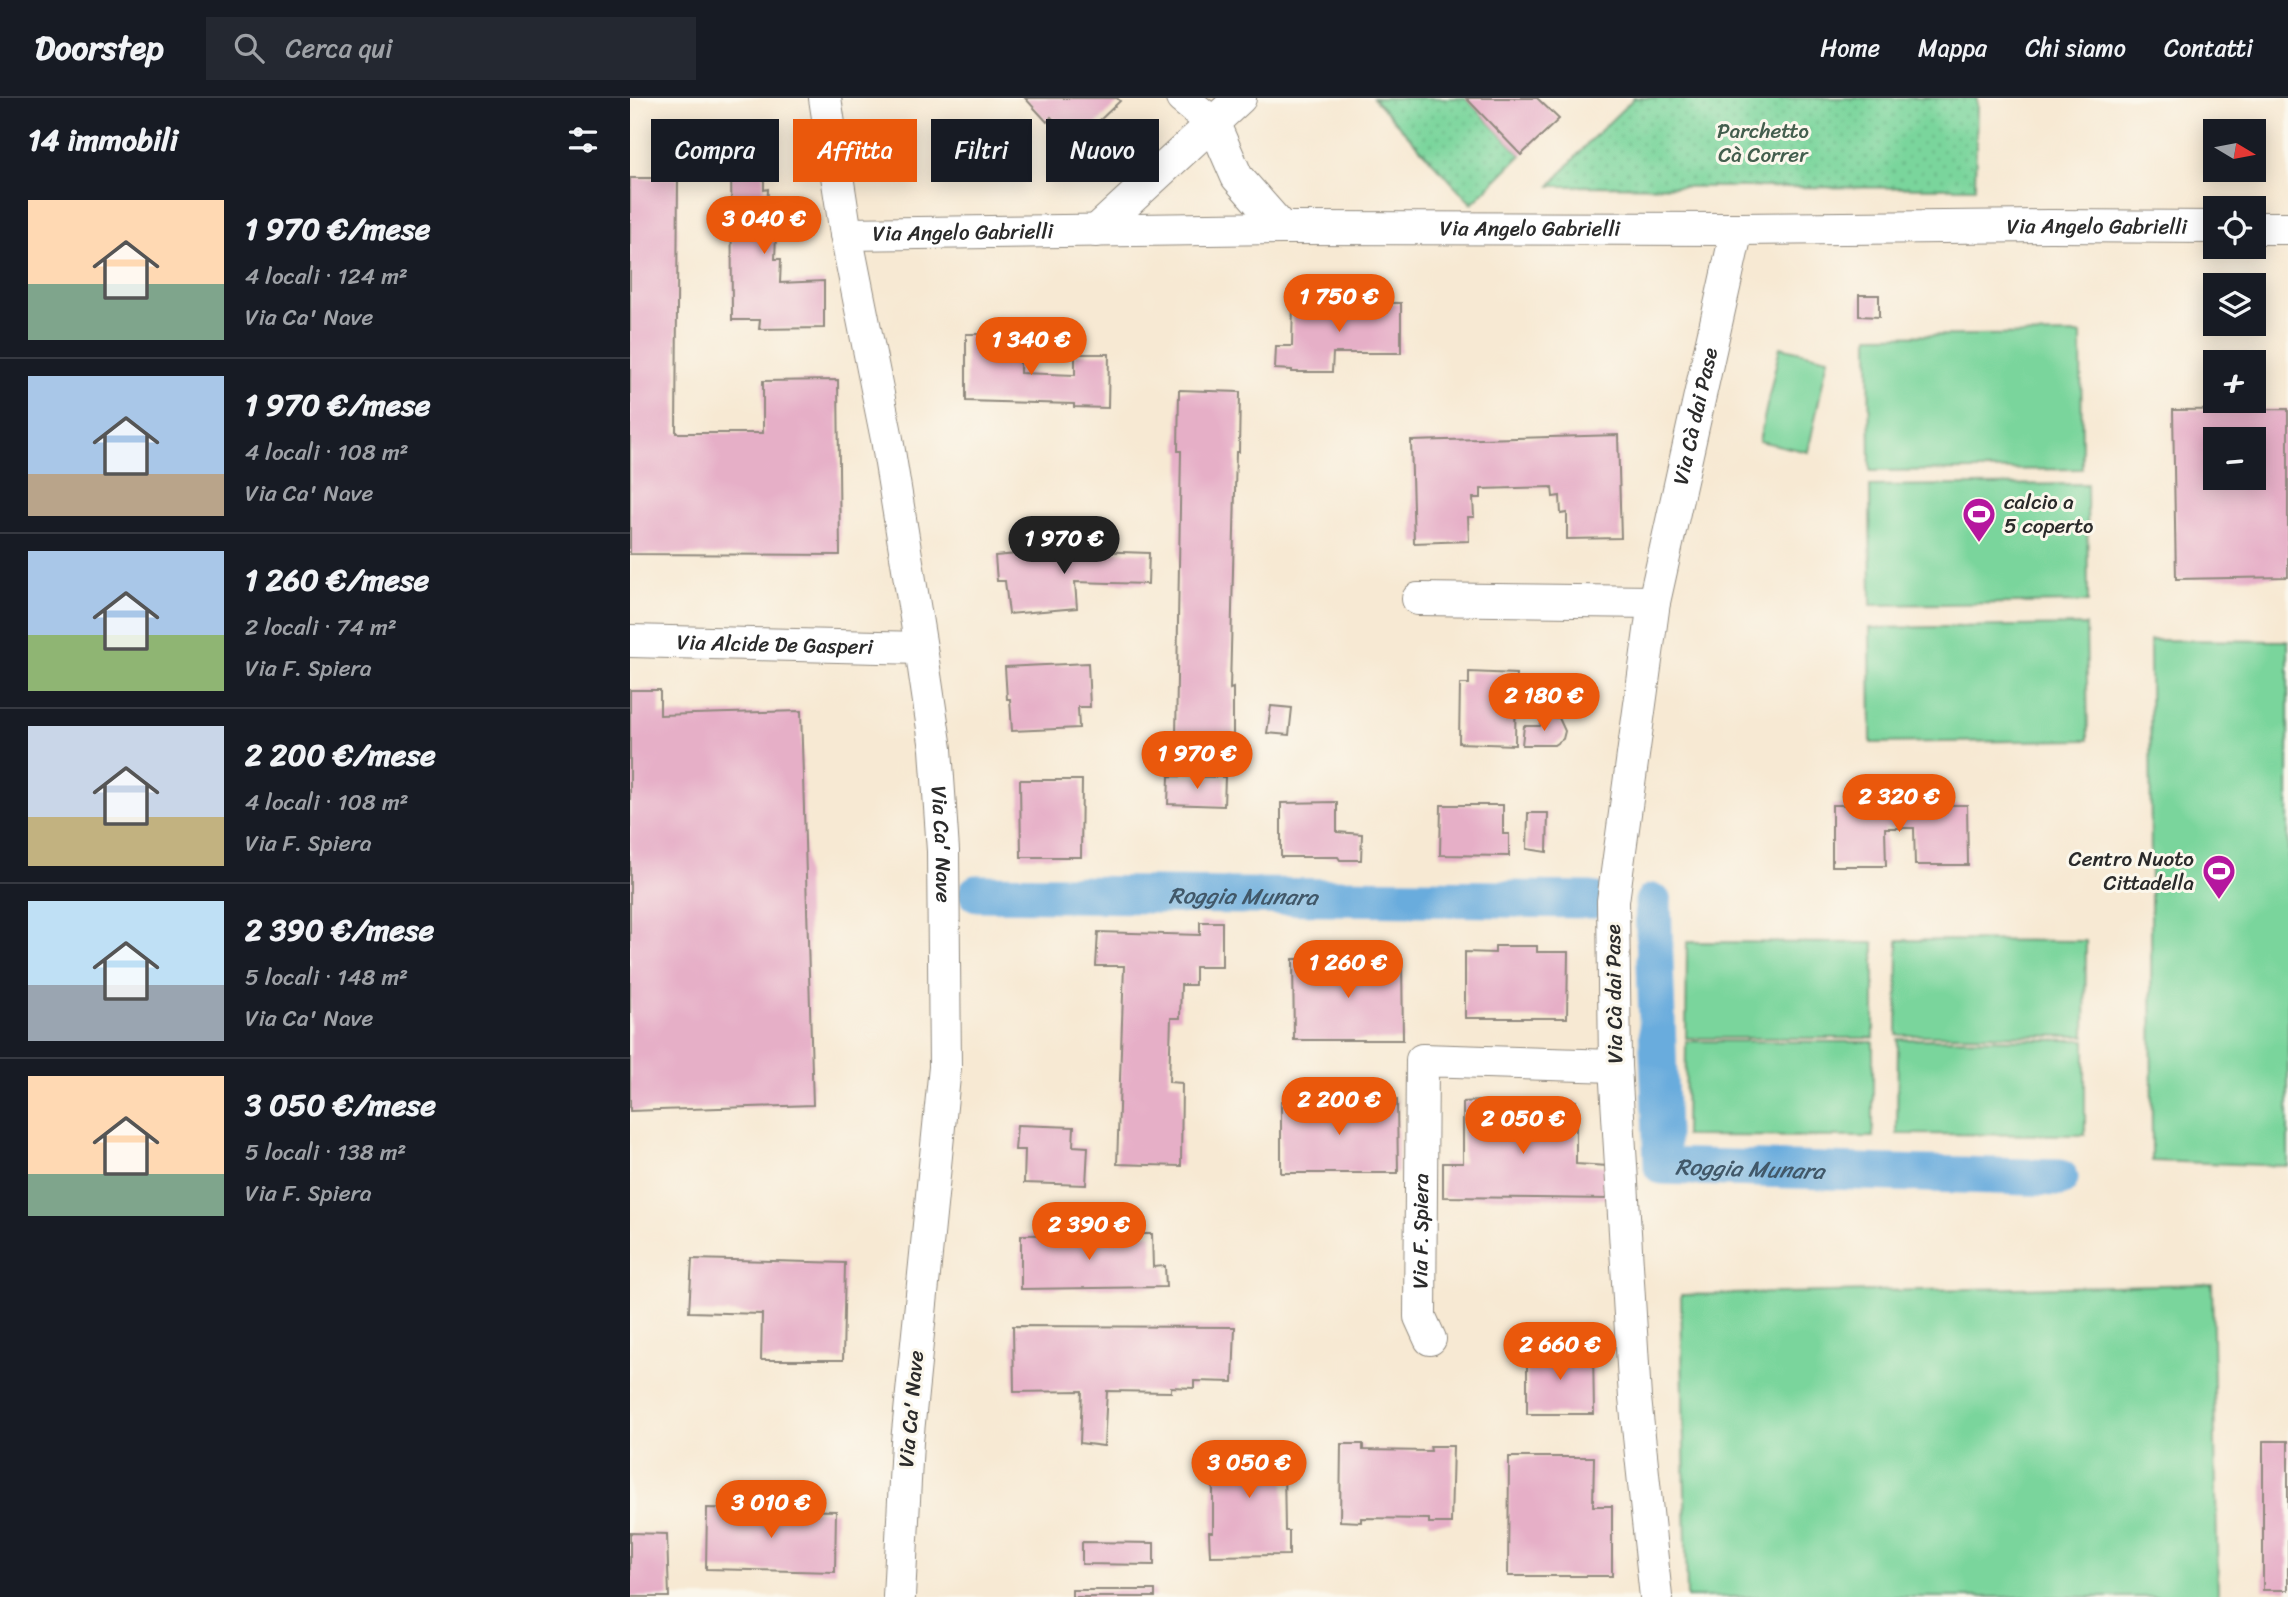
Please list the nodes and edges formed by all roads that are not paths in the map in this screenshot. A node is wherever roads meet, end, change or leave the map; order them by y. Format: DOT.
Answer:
graph roads {
  1 [pos="825,98"];
  2 [pos="1182,98"];
  3 [pos="1240,98"];
  4 [pos="1214,124"];
  5 [pos="2203,227"];
  6 [pos="1282,228"];
  7 [pos="2266,228"];
  8 [pos="2288,228"];
  9 [pos="1737,229"];
  10 [pos="1096,231"];
  11 [pos="846,234"];
  12 [pos="1418,600"];
  13 [pos="1654,602"];
  14 [pos="630,641"];
  15 [pos="922,648"];
  16 [pos="1615,1066"];
  17 [pos="1430,1339"];
  18 [pos="898,1597"];
  19 [pos="1656,1597"];
  1 -- 11 [label="street, Via Ca' Nave"];
  2 -- 4 [label="street"];
  3 -- 4 [label="street"];
  4 -- 6 [label="street"];
  4 -- 10 [label="street"];
  5 -- 9 [label="street, Via Angelo Gabrielli"];
  6 -- 9 [label="street, Via Angelo Gabrielli"];
  6 -- 10 [label="street, Via Angelo Gabrielli"];
  7 -- 8 [label="street"];
  9 -- 13 [label="street, Via Cà dai Pase"];
  10 -- 11 [label="street, Via Angelo Gabrielli"];
  11 -- 15 [label="street, Via Ca' Nave"];
  12 -- 13 [label="street"];
  13 -- 16 [label="street, Via Cà dai Pase"];
  14 -- 15 [label="street, Via Alcide De Gasperi"];
  15 -- 18 [label="street, Via Ca' Nave"];
  16 -- 17 [label="street, Via F. Spiera"];
  16 -- 19 [label="street, Via Cà dai Pase"];
}
